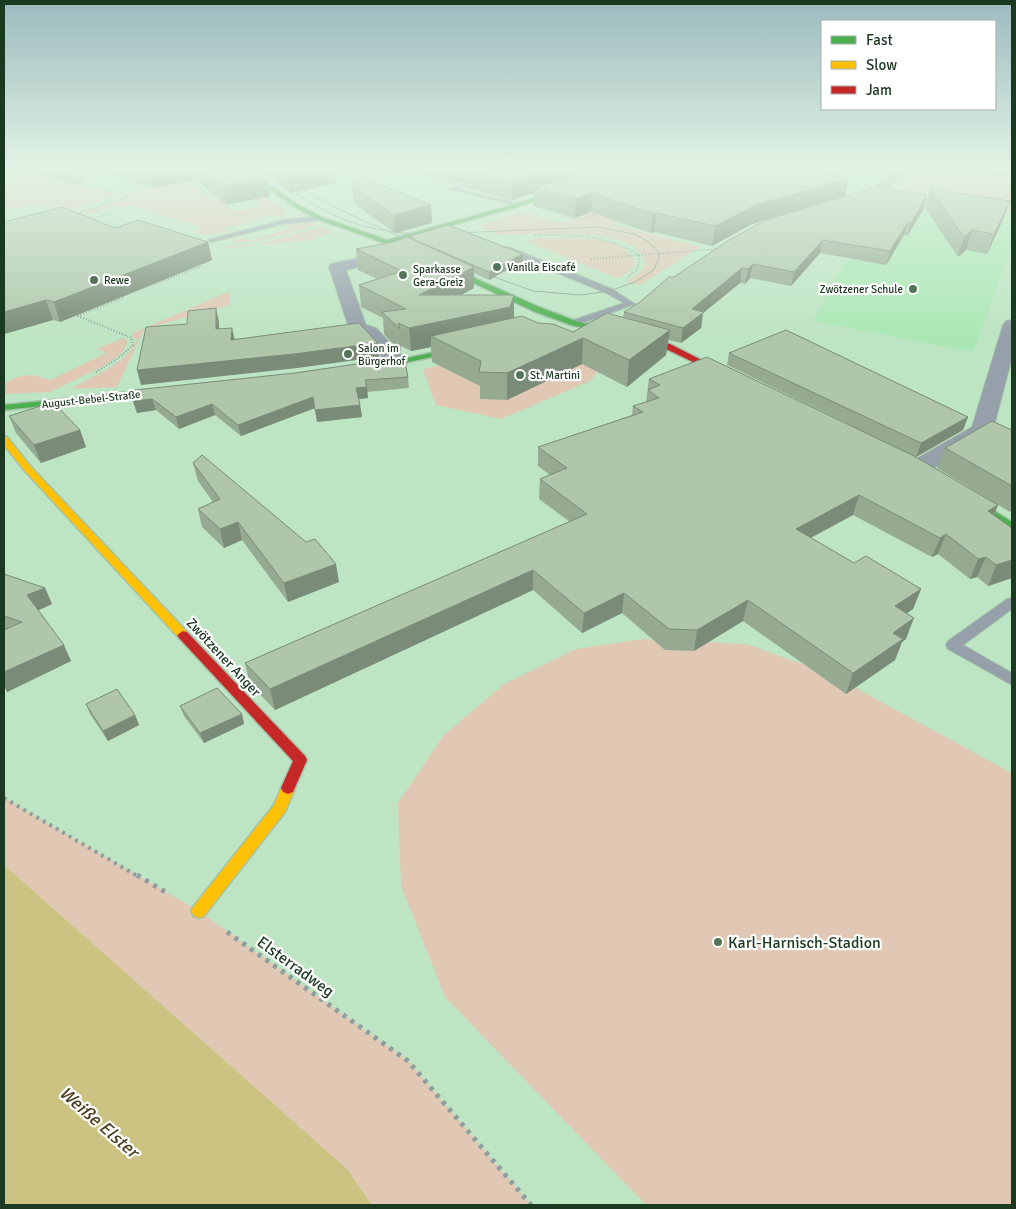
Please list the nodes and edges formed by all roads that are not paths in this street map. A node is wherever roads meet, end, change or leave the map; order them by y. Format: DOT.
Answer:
graph roads {
  1 [pos="277,223"];
  2 [pos="335,223"];
  3 [pos="463,223"];
  4 [pos="212,240"];
  5 [pos="387,242"];
  6 [pos="494,244"];
  7 [pos="408,250"];
  8 [pos="574,323"];
  9 [pos="1012,325"];
  10 [pos="556,327"];
  11 [pos="481,344"];
  12 [pos="398,362"];
  13 [pos="352,368"];
  14 [pos="739,381"];
  15 [pos="182,389"];
  16 [pos="4,408"];
  17 [pos="4,439"];
  18 [pos="917,468"];
  19 [pos="949,487"];
  20 [pos="1012,526"];
  21 [pos="1012,602"];
  22 [pos="1012,680"];
  23 [pos="199,911"];
  1 -- 4 [label="lane"];
  2 -- 5 [label="main road"];
  3 -- 5 [label="main road"];
  5 -- 7 [label="main road"];
  6 -- 8 [label="lane"];
  7 -- 8 [label="main road"];
  7 -- 12 [label="street"];
  8 -- 10 [label="main road"];
  8 -- 14 [label="main road"];
  9 -- 18 [label="street"];
  11 -- 12 [label="main road"];
  12 -- 13 [label="main road"];
  15 -- 16 [label="main road, August-Bebel-Straße"];
  17 -- 23 [label="main road, Zwötzener Anger"];
  19 -- 20 [label="main road"];
  21 -- 22 [label="lane"];
}
